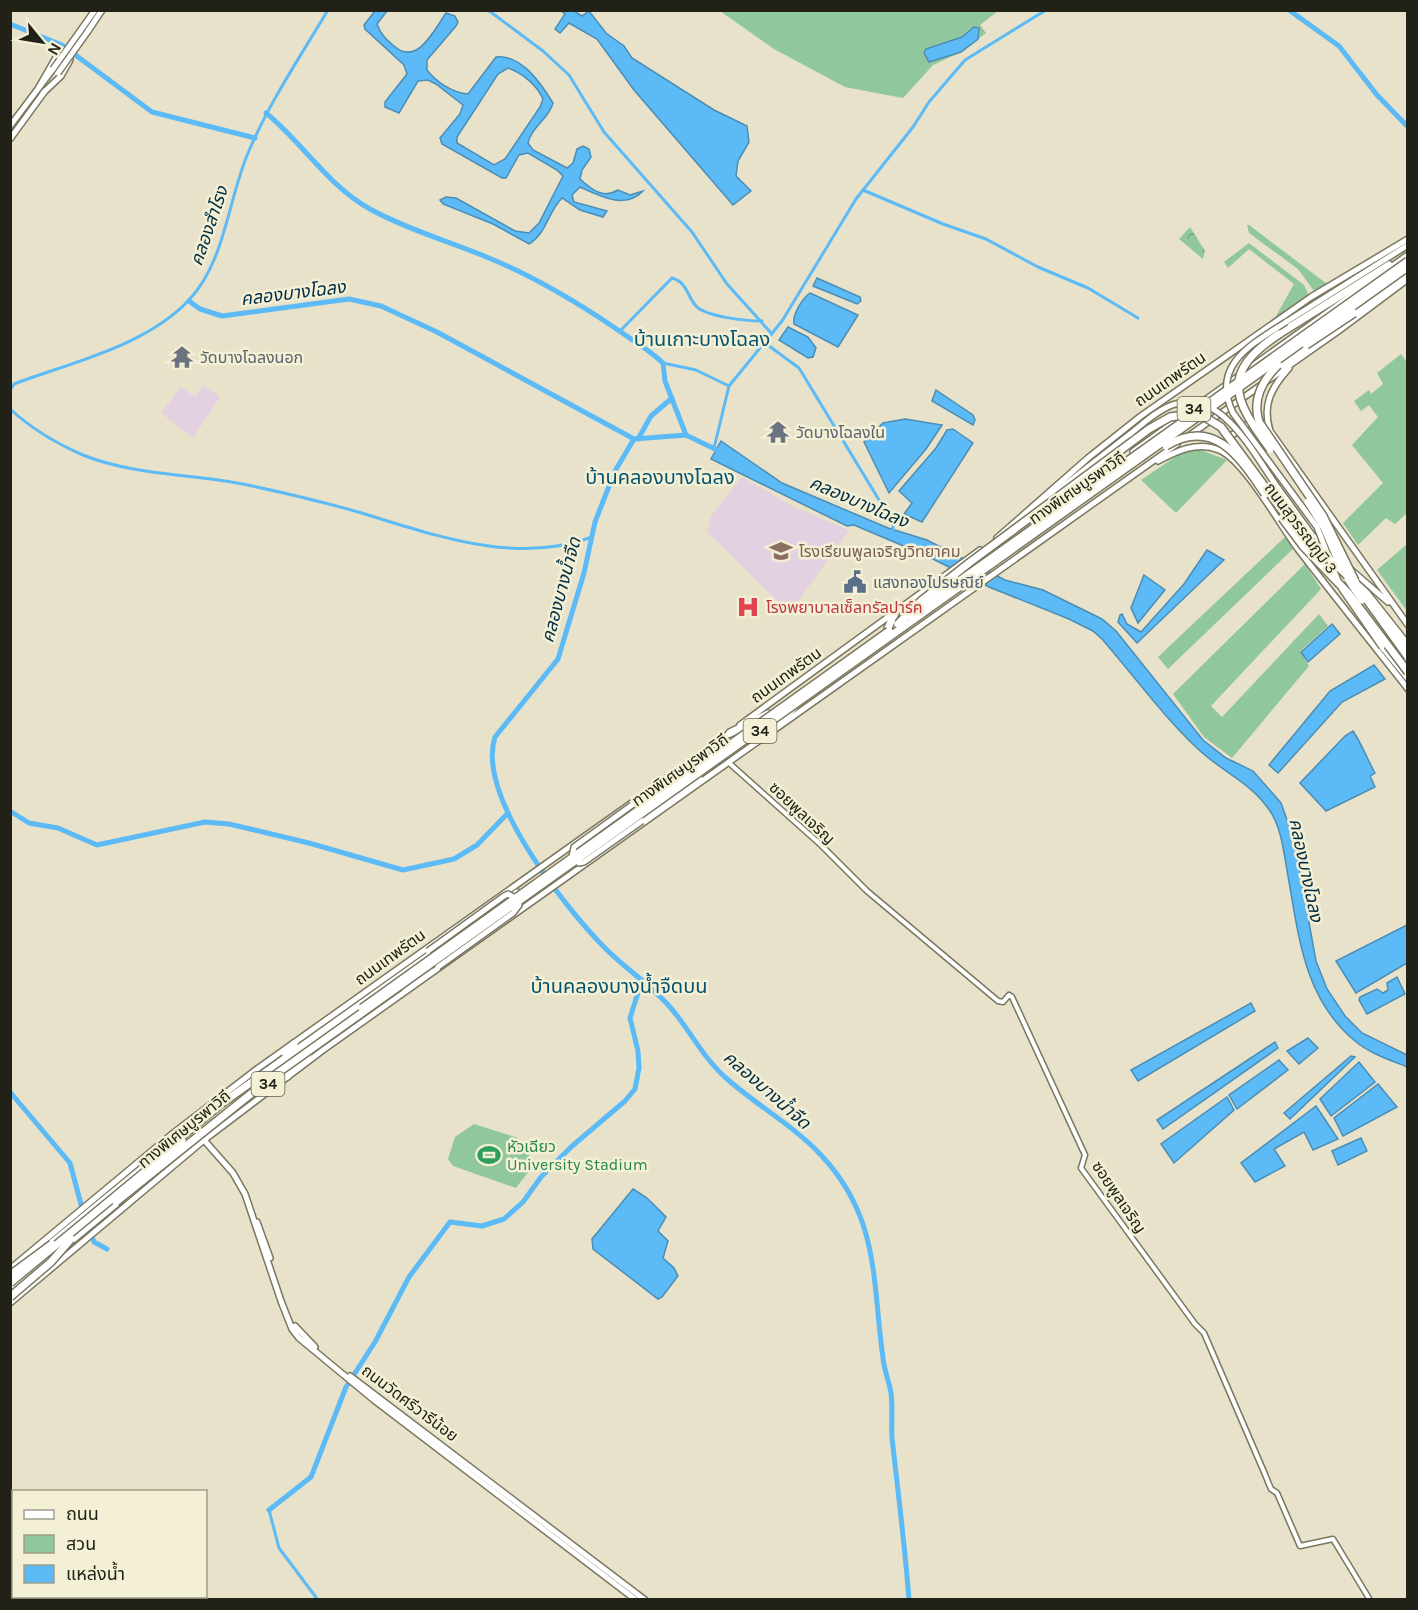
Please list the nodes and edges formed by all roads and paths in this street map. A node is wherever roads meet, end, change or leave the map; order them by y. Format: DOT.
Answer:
graph roads {
  1 [pos="95,10"];
  2 [pos="102,10"];
  3 [pos="86,29"];
  4 [pos="56,71"];
  5 [pos="39,87"];
  6 [pos="43,93"];
  7 [pos="10,113"];
  8 [pos="17,117"];
  9 [pos="10,126"];
  10 [pos="10,139"];
  11 [pos="1407,239"];
  12 [pos="1407,245"];
  13 [pos="1407,257"];
  14 [pos="1407,269"];
  15 [pos="1407,279"];
  16 [pos="1294,363"];
  17 [pos="1270,431"];
  18 [pos="1233,458"];
  19 [pos="1145,469"];
  20 [pos="1020,519"];
  21 [pos="896,611"];
  22 [pos="1403,618"];
  23 [pos="900,626"];
  24 [pos="1407,626"];
  25 [pos="888,628"];
  26 [pos="1407,646"];
  27 [pos="1407,657"];
  28 [pos="1407,664"];
  29 [pos="1407,672"];
  30 [pos="1407,679"];
  31 [pos="1407,689"];
  32 [pos="794,707"];
  33 [pos="768,714"];
  34 [pos="770,732"];
  35 [pos="730,733"];
  36 [pos="714,745"];
  37 [pos="734,757"];
  38 [pos="728,762"];
  39 [pos="549,865"];
  40 [pos="560,878"];
  41 [pos="528,880"];
  42 [pos="538,893"];
  43 [pos="402,992"];
  44 [pos="342,1010"];
  45 [pos="294,1044"];
  46 [pos="308,1054"];
  47 [pos="270,1067"];
  48 [pos="287,1076"];
  49 [pos="204,1140"];
  50 [pos="70,1237"];
  51 [pos="10,1269"];
  52 [pos="32,1274"];
  53 [pos="44,1274"];
  54 [pos="10,1275"];
  55 [pos="10,1283"];
  56 [pos="10,1290"];
  57 [pos="10,1297"];
  58 [pos="10,1303"];
  59 [pos="627,1590"];
  60 [pos="636,1599"];
  61 [pos="645,1599"];
  62 [pos="1370,1599"];
  1 -- 3 [label="main road"];
  2 -- 3 [label="main road"];
  3 -- 4 [label="main road, bridge"];
  4 -- 5 [label="main road"];
  4 -- 6 [label="main road"];
  5 -- 6 [label="main road"];
  5 -- 8 [label="main road"];
  6 -- 10 [label="main road"];
  7 -- 8 [label="street"];
  8 -- 9 [label="main road"];
  11 -- 20 [label="main road, ถนนเทพรัตน / 34"];
  12 -- 30 [label="main road, bridge"];
  13 -- 23 [label="highway, ทางพิเศษบูรพาวิถี, bridge"];
  13 -- 25 [label="highway, ถนนเทพรัตน / 34, bridge"];
  13 -- 28 [label="highway, bridge"];
  14 -- 23 [label="highway, ทางพิเศษบูรพาวิถี, bridge"];
  14 -- 27 [label="highway, bridge"];
  14 -- 32 [label="highway, ถนนเทพรัตน / 34, bridge"];
  15 -- 16 [label="main road, ถนนเทพรัตน / 34"];
  16 -- 17 [label="main road"];
  16 -- 19 [label="main road, ถนนเทพรัตน / 34"];
  17 -- 18 [label="main road"];
  17 -- 22 [label="main road, ถนนสุวรรณภูมิ 3"];
  18 -- 19 [label="main road"];
  18 -- 31 [label="main road, ถนนสุวรรณภูมิ 3"];
  19 -- 34 [label="main road, ถนนเทพรัตน / 34"];
  20 -- 21 [label="main road, ถนนเทพรัตน / 34, bridge"];
  20 -- 22 [label="main road, bridge"];
  21 -- 25 [label="highway"];
  21 -- 35 [label="main road, ถนนเทพรัตน / 34"];
  22 -- 24 [label="main road, ถนนสุวรรณภูมิ 3"];
  23 -- 26 [label="highway, bridge"];
  23 -- 29 [label="highway, bridge"];
  23 -- 50 [label="highway, ทางพิเศษบูรพาวิถี, bridge"];
  25 -- 33 [label="highway, ถนนเทพรัตน / 34"];
  32 -- 34 [label="highway"];
  32 -- 40 [label="highway, ถนนเทพรัตน / 34"];
  33 -- 35 [label="highway"];
  33 -- 39 [label="highway, ถนนเทพรัตน / 34"];
  34 -- 37 [label="main road, ถนนเทพรัตน / 34"];
  35 -- 36 [label="main road, ถนนเทพรัตน / 34"];
  36 -- 37 [label="main road, bridge"];
  36 -- 39 [label="main road, ถนนเทพรัตน / 34"];
  37 -- 38 [label="main road, ถนนเทพรัตน / 34"];
  38 -- 40 [label="main road, ถนนเทพรัตน / 34"];
  38 -- 62 [label="street, ซอยพูลเจริญ"];
  39 -- 41 [label="highway, ถนนเทพรัตน / 34, bridge"];
  40 -- 42 [label="highway, ถนนเทพรัตน / 34, bridge"];
  41 -- 44 [label="main road, ถนนเทพรัตน / 34"];
  41 -- 47 [label="highway, ถนนเทพรัตน / 34"];
  42 -- 43 [label="main road, ถนนเทพรัตน / 34"];
  42 -- 46 [label="highway, ถนนเทพรัตน / 34"];
  43 -- 44 [label="main road, bridge"];
  43 -- 48 [label="main road, ถนนเทพรัตน / 34"];
  44 -- 45 [label="main road, ถนนเทพรัตน / 34"];
  45 -- 47 [label="highway"];
  45 -- 51 [label="main road, ถนนเทพรัตน / 34"];
  46 -- 48 [label="highway"];
  46 -- 52 [label="highway, ถนนเทพรัตน / 34"];
  47 -- 54 [label="highway, ถนนเทพรัตน / 34"];
  48 -- 49 [label="main road, ถนนเทพรัตน / 34"];
  49 -- 53 [label="main road, ถนนเทพรัตน / 34"];
  49 -- 59 [label="main road, ถนนวัดศรีวารีน้อย"];
  50 -- 54 [label="highway, bridge"];
  50 -- 55 [label="highway, ทางพิเศษบูรพาวิถี, bridge"];
  50 -- 56 [label="highway, ทางพิเศษบูรพาวิถี, bridge"];
  50 -- 57 [label="highway, bridge"];
  52 -- 53 [label="main road"];
  52 -- 56 [label="highway, ถนนเทพรัตน / 34"];
  53 -- 58 [label="main road, ถนนเทพรัตน / 34"];
  59 -- 60 [label="main road, ถนนวัดศรีวารีน้อย"];
  59 -- 61 [label="main road, ถนนวัดศรีวารีน้อย"];
}
